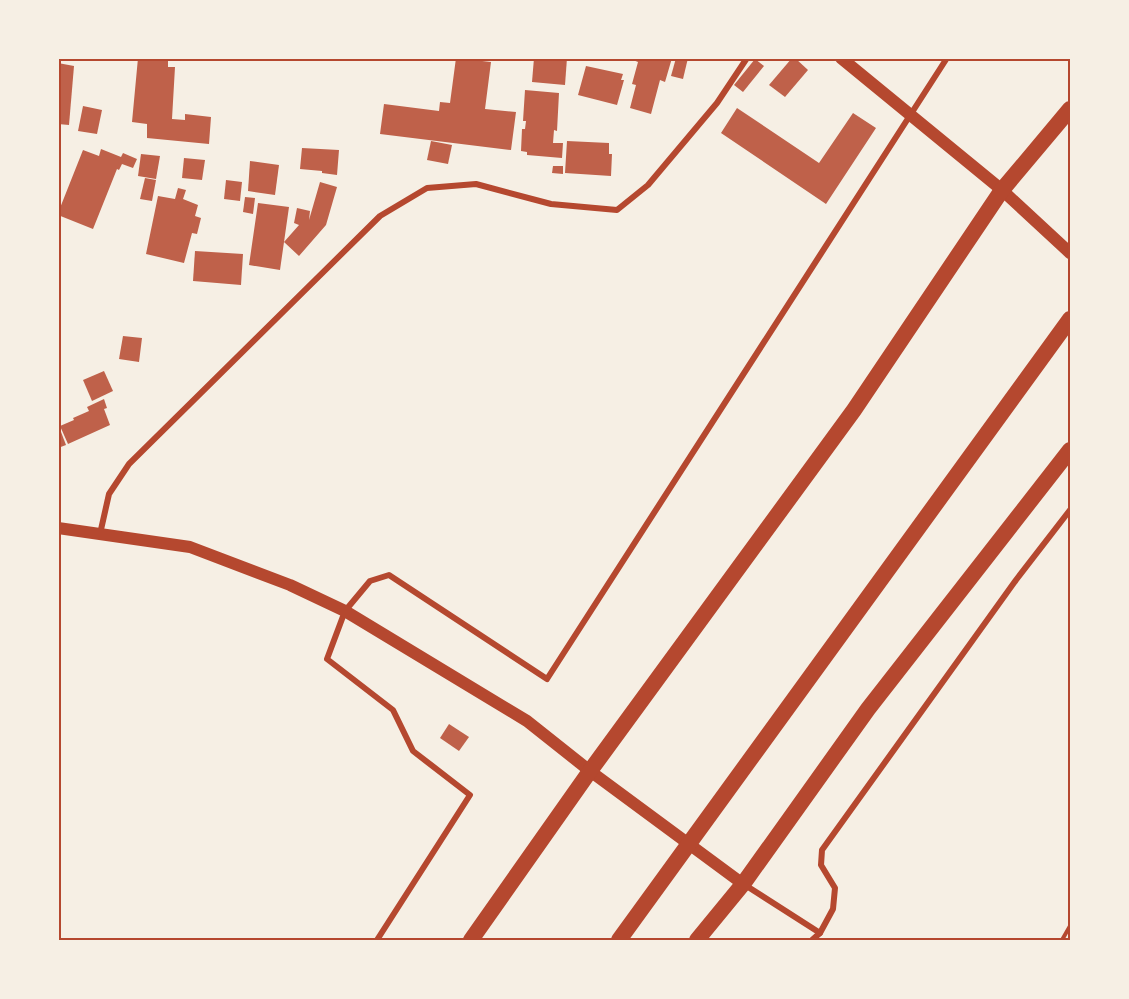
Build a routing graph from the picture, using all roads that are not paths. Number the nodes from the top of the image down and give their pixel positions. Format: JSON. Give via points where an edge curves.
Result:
{"nodes":[{"id":1,"x":747,"y":58,"type":"edge"},
{"id":2,"x":841,"y":58,"type":"edge"},
{"id":3,"x":947,"y":58,"type":"edge"},
{"id":4,"x":1071,"y":109,"type":"edge"},
{"id":5,"x":910,"y":115,"type":"junction"},
{"id":6,"x":1002,"y":190,"type":"junction"},
{"id":7,"x":1071,"y":253,"type":"edge"},
{"id":8,"x":1068,"y":323,"type":"edge"},
{"id":9,"x":1071,"y":450,"type":"edge"},
{"id":10,"x":1071,"y":510,"type":"edge"},
{"id":11,"x":58,"y":528,"type":"edge"},
{"id":12,"x":100,"y":534,"type":"junction"},
{"id":13,"x":345,"y":611,"type":"junction"},
{"id":14,"x":590,"y":771,"type":"junction"},
{"id":15,"x":743,"y":884,"type":"junction"},
{"id":16,"x":820,"y":933,"type":"junction"},
{"id":17,"x":377,"y":940,"type":"edge"},
{"id":18,"x":471,"y":940,"type":"edge"},
{"id":19,"x":619,"y":940,"type":"edge"},
{"id":20,"x":698,"y":940,"type":"edge"},
{"id":21,"x":812,"y":940,"type":"edge"}],
"edges":[{"from":1,"to":12,"type":"street","via":[[717,103],[648,185],[617,210],[551,204],[476,184],[427,188],[380,216],[129,464],[109,494]]},
{"from":2,"to":5,"type":"main road"},
{"from":3,"to":5,"type":"street"},
{"from":4,"to":6,"type":"highway"},
{"from":5,"to":6,"type":"main road"},
{"from":5,"to":13,"type":"street","via":[[547,679],[389,575],[370,581]]},
{"from":6,"to":7,"type":"main road"},
{"from":6,"to":14,"type":"highway","via":[[854,410]]},
{"from":8,"to":19,"type":"highway"},
{"from":9,"to":15,"type":"highway","via":[[868,709]]},
{"from":10,"to":16,"type":"street","via":[[1016,580],[822,850],[821,866],[834,888],[833,909]]},
{"from":11,"to":12,"type":"main road"},
{"from":12,"to":13,"type":"main road","via":[[190,547],[290,585]]},
{"from":13,"to":14,"type":"main road","via":[[527,721]]},
{"from":13,"to":17,"type":"street","via":[[327,659],[393,710],[413,751],[470,795]]},
{"from":14,"to":15,"type":"main road"},
{"from":14,"to":18,"type":"highway"},
{"from":15,"to":16,"type":"street"},
{"from":15,"to":20,"type":"highway"},
{"from":16,"to":21,"type":"street"}]}
